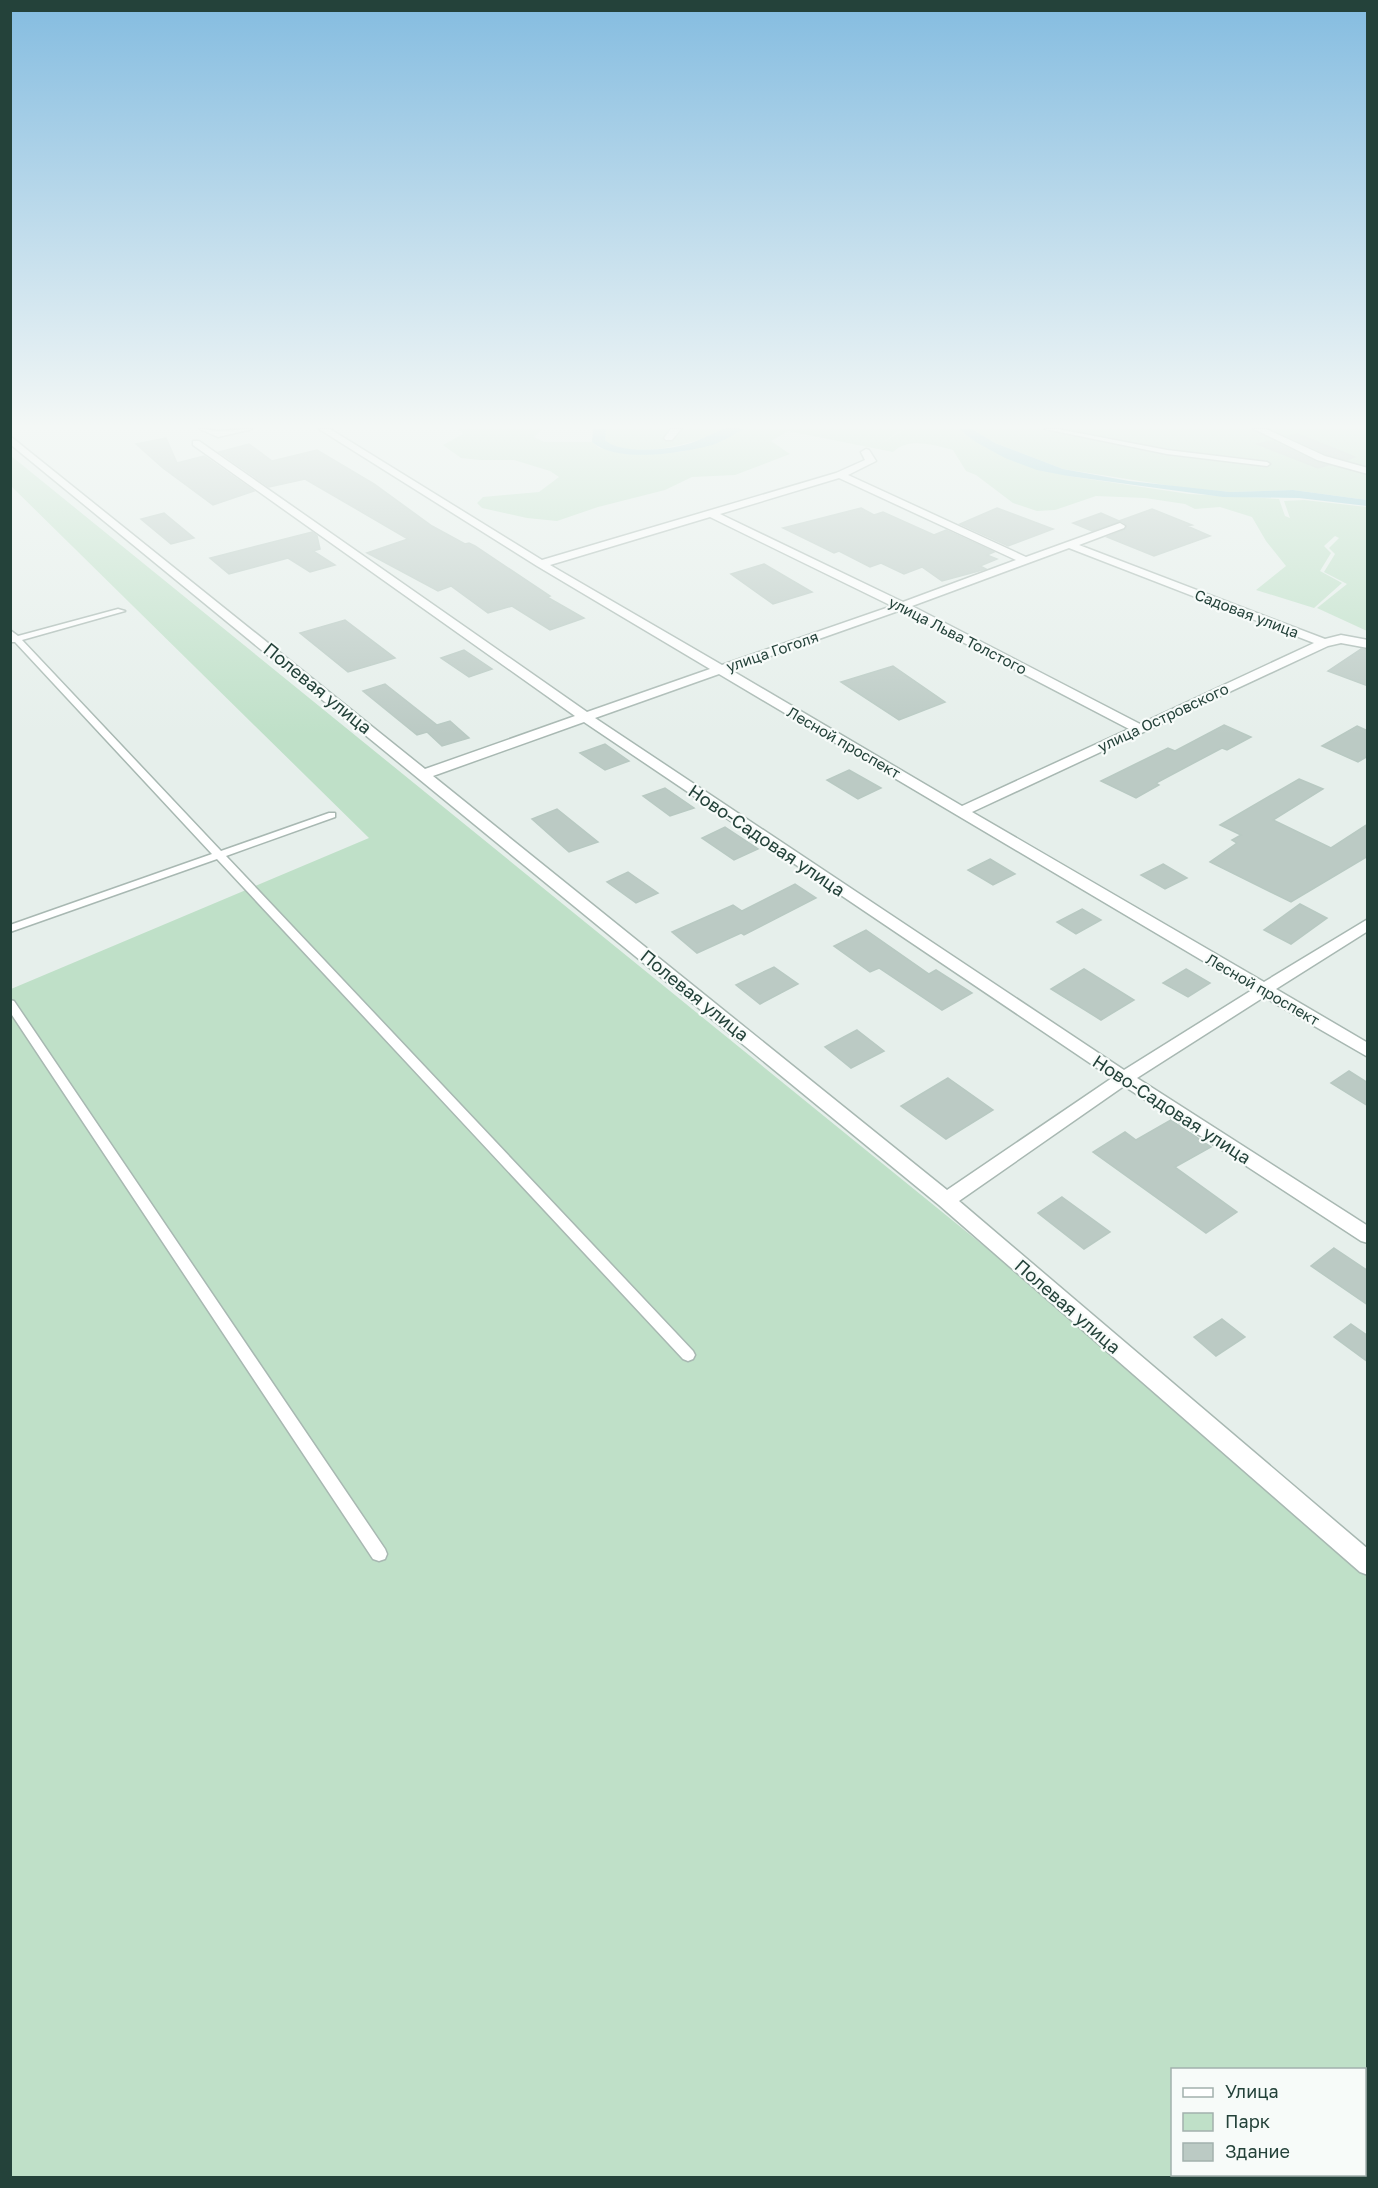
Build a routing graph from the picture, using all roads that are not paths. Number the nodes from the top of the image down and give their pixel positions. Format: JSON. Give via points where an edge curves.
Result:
{"nodes":[{"id":1,"x":125,"y":531,"type":"edge"},
{"id":2,"x":321,"y":531,"type":"edge"},
{"id":3,"x":488,"y":531,"type":"edge"},
{"id":4,"x":653,"y":531,"type":"edge"},
{"id":5,"x":747,"y":531,"type":"edge"},
{"id":6,"x":961,"y":531,"type":"edge"},
{"id":7,"x":1107,"y":531,"type":"edge"},
{"id":8,"x":1070,"y":545,"type":"junction"},
{"id":9,"x":1026,"y":561,"type":"junction"},
{"id":10,"x":541,"y":564,"type":"junction"},
{"id":11,"x":902,"y":606,"type":"junction"},
{"id":12,"x":120,"y":611,"type":"dead end"},
{"id":13,"x":13,"y":637,"type":"edge"},
{"id":14,"x":1324,"y":643,"type":"junction"},
{"id":15,"x":1368,"y":644,"type":"edge"},
{"id":16,"x":718,"y":669,"type":"junction"},
{"id":17,"x":586,"y":718,"type":"junction"},
{"id":18,"x":1138,"y":728,"type":"junction"},
{"id":19,"x":424,"y":774,"type":"junction"},
{"id":20,"x":962,"y":811,"type":"junction"},
{"id":21,"x":332,"y":815,"type":"dead end"},
{"id":22,"x":217,"y":855,"type":"junction"},
{"id":23,"x":1368,"y":924,"type":"edge"},
{"id":24,"x":10,"y":929,"type":"edge"},
{"id":25,"x":1263,"y":990,"type":"junction"},
{"id":26,"x":10,"y":1003,"type":"edge"},
{"id":27,"x":1368,"y":1051,"type":"edge"},
{"id":28,"x":1124,"y":1078,"type":"junction"},
{"id":29,"x":946,"y":1200,"type":"junction"},
{"id":30,"x":1368,"y":1236,"type":"edge"},
{"id":31,"x":688,"y":1355,"type":"dead end"},
{"id":32,"x":379,"y":1554,"type":"dead end"},
{"id":33,"x":1368,"y":1564,"type":"edge"}],
"edges":[{"from":1,"to":19,"type":"street","name":"Полевая улица"},
{"from":2,"to":17,"type":"street","name":"Ново-Садовая улица"},
{"from":3,"to":10,"type":"street","name":"Лесной проспект"},
{"from":4,"to":10,"type":"street"},
{"from":5,"to":11,"type":"street","name":"улица Льва Толстого"},
{"from":6,"to":9,"type":"street"},
{"from":7,"to":8,"type":"street","name":"улица Гоголя"},
{"from":8,"to":9,"type":"street","name":"улица Гоголя"},
{"from":8,"to":14,"type":"street","name":"Садовая улица"},
{"from":9,"to":11,"type":"street","name":"улица Гоголя"},
{"from":10,"to":16,"type":"street","name":"Лесной проспект"},
{"from":11,"to":16,"type":"street","name":"улица Гоголя"},
{"from":11,"to":18,"type":"street","name":"улица Льва Толстого"},
{"from":12,"to":13,"type":"lane"},
{"from":13,"to":22,"type":"lane"},
{"from":14,"to":15,"type":"street","name":"улица Островского","via":[[1341,639]]},
{"from":14,"to":18,"type":"street","name":"улица Островского"},
{"from":16,"to":17,"type":"street","name":"улица Гоголя"},
{"from":16,"to":20,"type":"street","name":"Лесной проспект"},
{"from":17,"to":19,"type":"street","name":"улица Гоголя"},
{"from":17,"to":28,"type":"street","name":"Ново-Садовая улица"},
{"from":18,"to":20,"type":"street","name":"улица Островского"},
{"from":19,"to":29,"type":"street","name":"Полевая улица"},
{"from":20,"to":25,"type":"street","name":"Лесной проспект"},
{"from":21,"to":22,"type":"lane"},
{"from":22,"to":24,"type":"lane"},
{"from":22,"to":31,"type":"lane"},
{"from":23,"to":25,"type":"street"},
{"from":25,"to":27,"type":"street","name":"Лесной проспект"},
{"from":25,"to":28,"type":"street"},
{"from":26,"to":32,"type":"lane"},
{"from":28,"to":29,"type":"street"},
{"from":28,"to":30,"type":"street","name":"Ново-Садовая улица"},
{"from":29,"to":33,"type":"street","name":"Полевая улица"}]}
